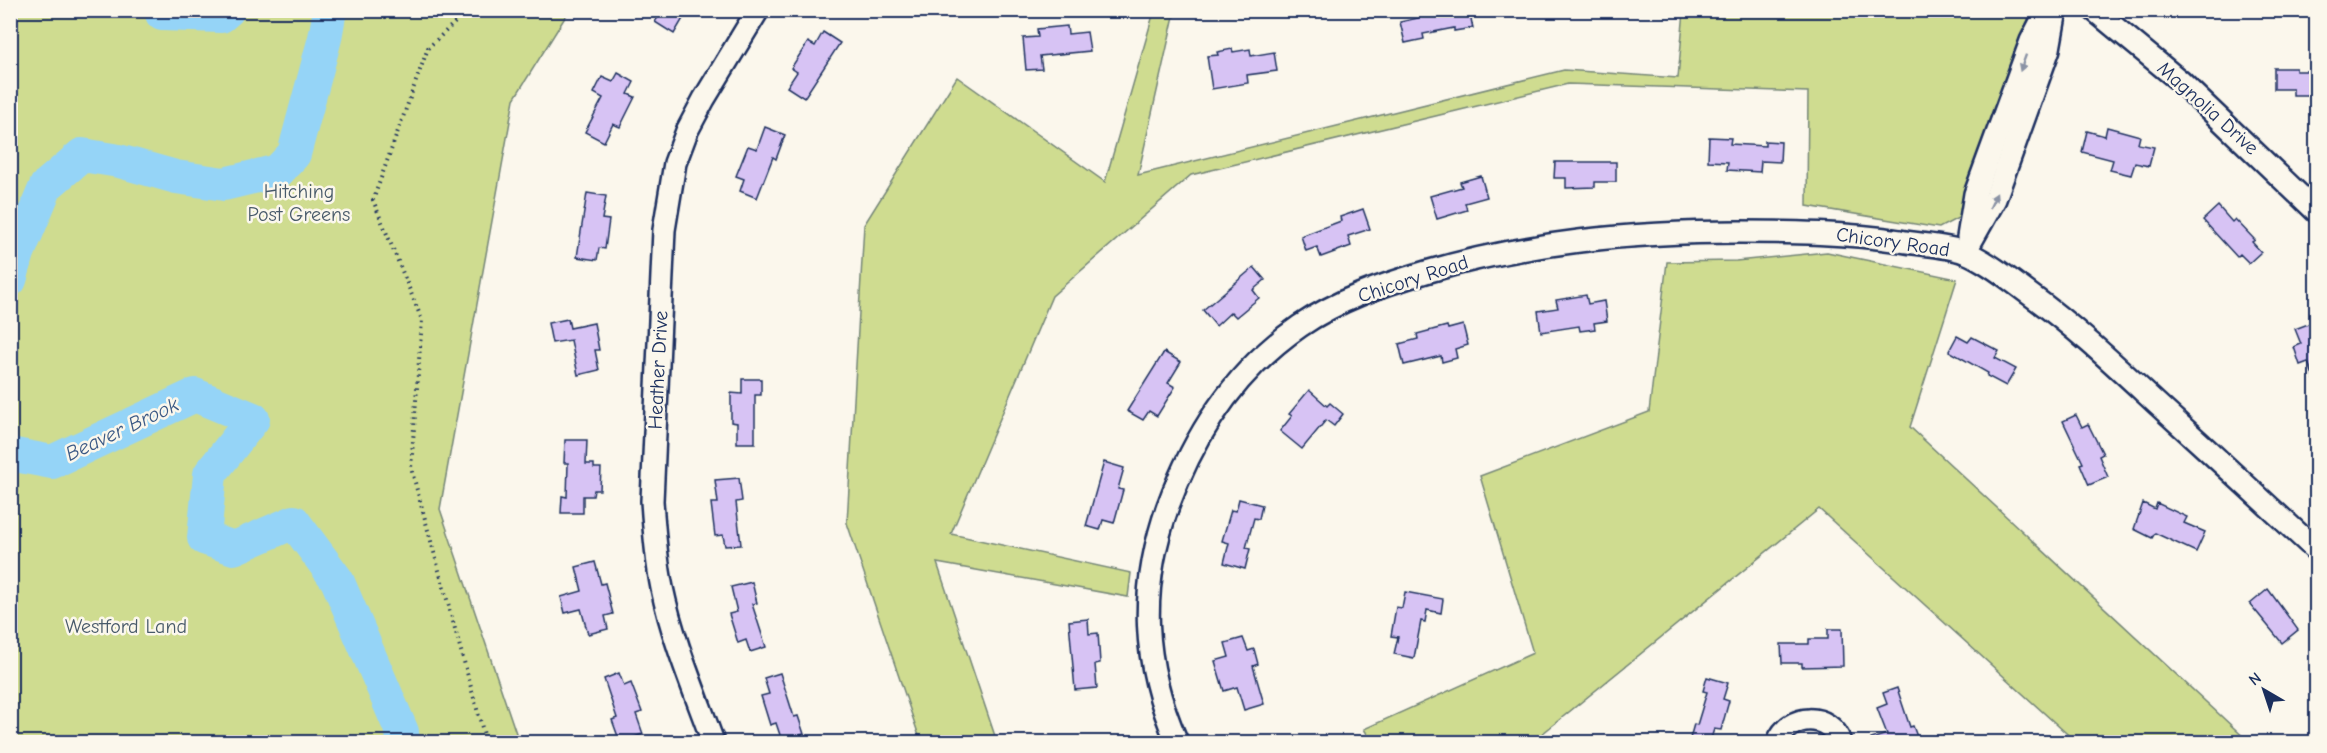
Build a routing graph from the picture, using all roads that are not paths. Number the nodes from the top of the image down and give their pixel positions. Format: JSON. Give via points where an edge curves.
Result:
{"nodes":[{"id":1,"x":758,"y":10,"type":"edge"},
{"id":2,"x":2047,"y":10,"type":"edge"},
{"id":3,"x":2056,"y":10,"type":"edge"},
{"id":4,"x":2094,"y":10,"type":"edge"},
{"id":5,"x":2314,"y":203,"type":"edge"},
{"id":6,"x":1965,"y":252,"type":"junction"},
{"id":7,"x":2316,"y":550,"type":"edge"},
{"id":8,"x":713,"y":742,"type":"edge"},
{"id":9,"x":1177,"y":742,"type":"edge"},
{"id":10,"x":1778,"y":742,"type":"edge"},
{"id":11,"x":1840,"y":742,"type":"edge"}],
"edges":[{"from":1,"to":8,"type":"street","name":"Heather Drive","via":[[687,131],[675,163],[664,230],[652,501],[655,543],[662,590]]},
{"from":2,"to":6,"type":"street","name":"Chicory Road","one_way":true,"via":[[2031,41],[1975,194]]},
{"from":6,"to":3,"type":"street","name":"Chicory Road","one_way":true,"via":[[1995,199],[2049,49]]},
{"from":4,"to":5,"type":"street","name":"Magnolia Drive","via":[[2180,81]]},
{"from":6,"to":7,"type":"street","name":"Chicory Road","via":[[2068,322]]},
{"from":6,"to":9,"type":"street","name":"Chicory Road","via":[[1881,238],[1810,232],[1647,234],[1545,244],[1393,282],[1346,300],[1300,326],[1257,362],[1201,432],[1163,521],[1151,565],[1148,644],[1154,678]]},
{"from":10,"to":11,"type":"street","via":[[1791,725],[1813,719],[1828,725]]}]}
